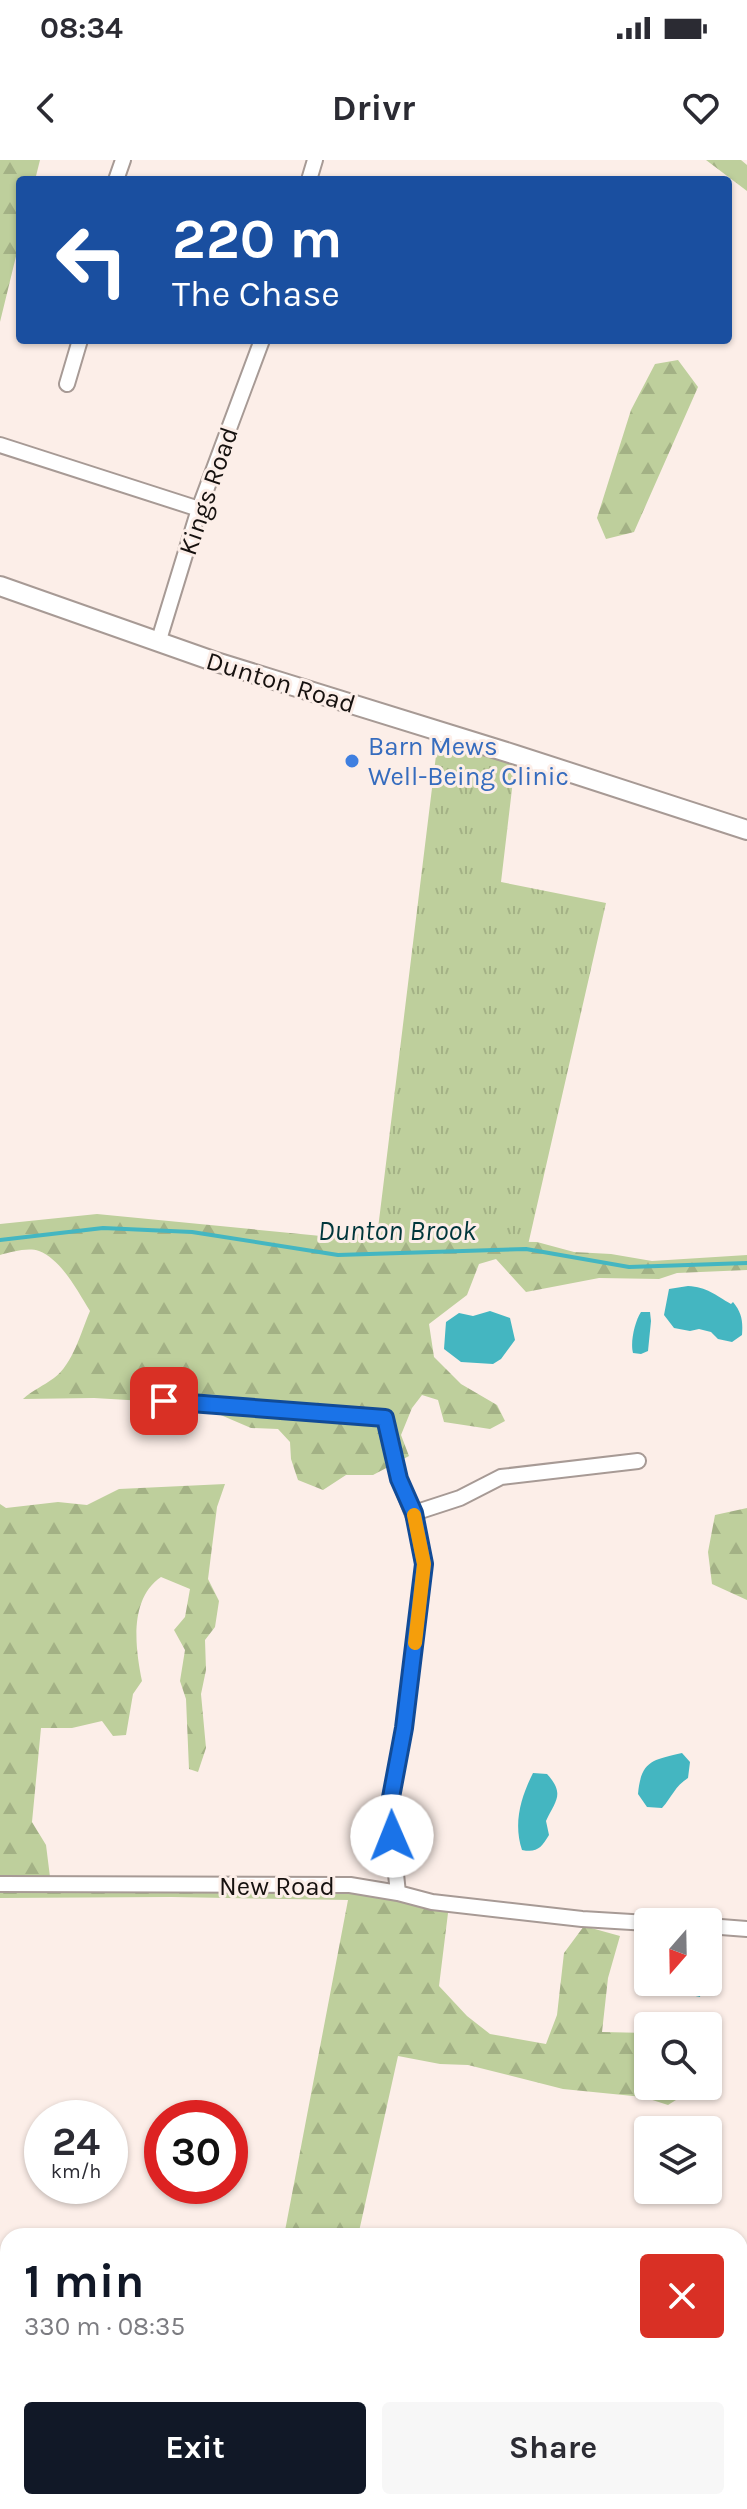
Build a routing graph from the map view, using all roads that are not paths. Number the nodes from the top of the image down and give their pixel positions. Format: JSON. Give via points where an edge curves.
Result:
{"nodes":[{"id":1,"x":79,"y":344,"type":"edge"},
{"id":2,"x":261,"y":344,"type":"edge"},
{"id":3,"x":67,"y":384,"type":"dead end"},
{"id":4,"x":0,"y":445,"type":"edge"},
{"id":5,"x":199,"y":509,"type":"junction"},
{"id":6,"x":0,"y":586,"type":"edge"},
{"id":7,"x":158,"y":643,"type":"junction"},
{"id":8,"x":747,"y":830,"type":"edge"},
{"id":9,"x":164,"y":1401,"type":"dead end"},
{"id":10,"x":638,"y":1461,"type":"dead end"},
{"id":11,"x":414,"y":1513,"type":"junction"},
{"id":12,"x":0,"y":1884,"type":"edge"},
{"id":13,"x":398,"y":1893,"type":"junction"},
{"id":14,"x":634,"y":1922,"type":"edge"},
{"id":15,"x":722,"y":1927,"type":"edge"},
{"id":16,"x":747,"y":1929,"type":"edge"}],
"edges":[{"from":1,"to":3,"type":"street"},
{"from":2,"to":5,"type":"street","name":"Kings Road"},
{"from":4,"to":5,"type":"street"},
{"from":5,"to":7,"type":"street","name":"Kings Road"},
{"from":6,"to":7,"type":"street","name":"Dunton Road"},
{"from":7,"to":8,"type":"street","name":"Dunton Road"},
{"from":9,"to":11,"type":"street","via":[[385,1418],[399,1479]]},
{"from":10,"to":11,"type":"street","via":[[501,1477]]},
{"from":11,"to":13,"type":"street","via":[[424,1564],[389,1808]]},
{"from":12,"to":13,"type":"street","name":"New Road","via":[[350,1885]]},
{"from":13,"to":14,"type":"street","name":"New Road","via":[[442,1903]]},
{"from":15,"to":16,"type":"street"}]}
